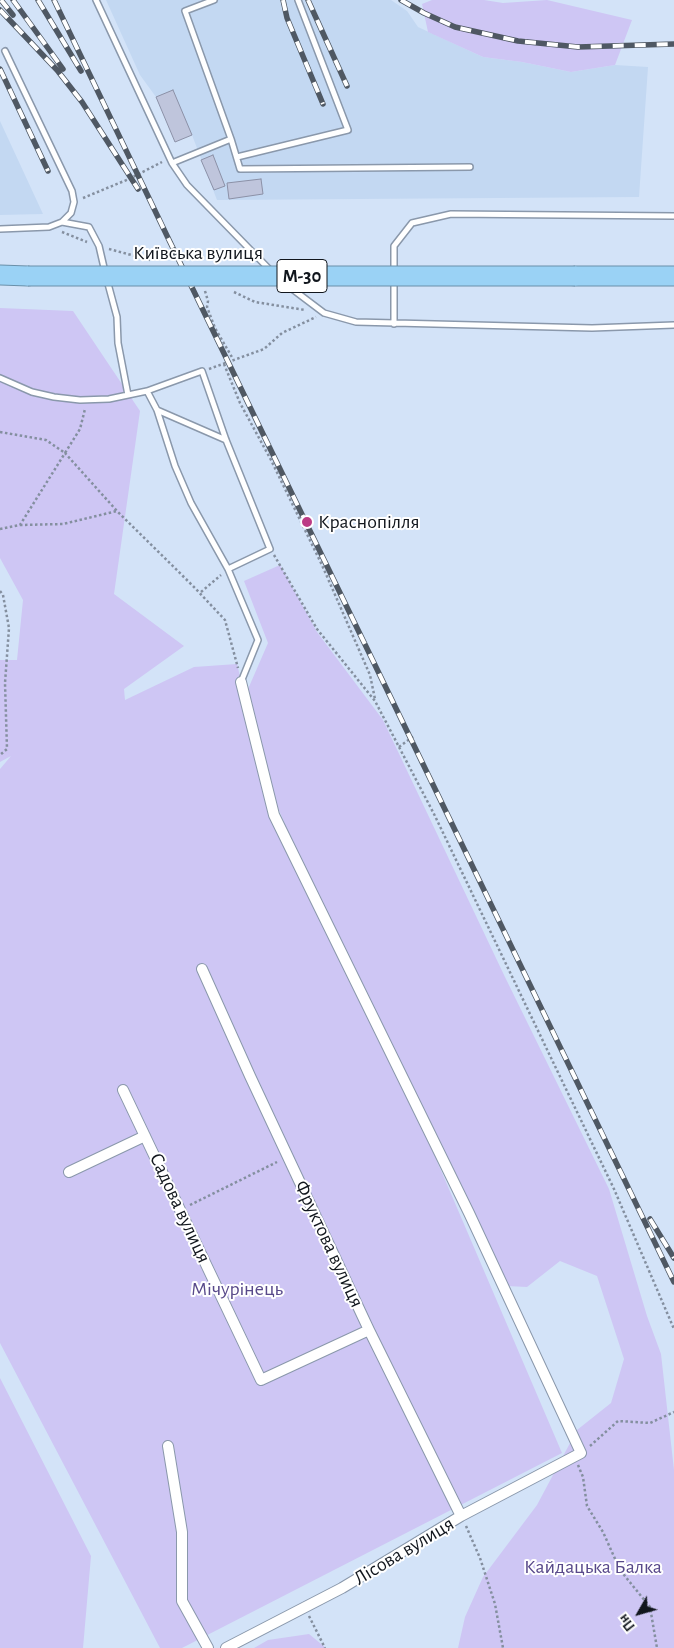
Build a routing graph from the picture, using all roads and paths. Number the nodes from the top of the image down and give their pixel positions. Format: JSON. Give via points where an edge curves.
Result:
{"nodes":[{"id":1,"x":96,"y":0,"type":"edge"},
{"id":2,"x":214,"y":0,"type":"edge"},
{"id":3,"x":298,"y":0,"type":"edge"},
{"id":4,"x":5,"y":51,"type":"dead end"},
{"id":5,"x":231,"y":139,"type":"junction"},
{"id":6,"x":237,"y":157,"type":"junction"},
{"id":7,"x":171,"y":161,"type":"junction"},
{"id":8,"x":470,"y":167,"type":"dead end"},
{"id":9,"x":74,"y":202,"type":"junction"},
{"id":10,"x":674,"y":216,"type":"edge"},
{"id":11,"x":62,"y":222,"type":"junction"},
{"id":12,"x":0,"y":229,"type":"edge"},
{"id":13,"x":0,"y":275,"type":"edge"},
{"id":14,"x":674,"y":276,"type":"edge"},
{"id":15,"x":208,"y":286,"type":"dead end"},
{"id":16,"x":324,"y":314,"type":"junction"},
{"id":17,"x":394,"y":324,"type":"junction"},
{"id":18,"x":674,"y":326,"type":"edge"},
{"id":19,"x":234,"y":360,"type":"junction"},
{"id":20,"x":224,"y":364,"type":"junction"},
{"id":21,"x":202,"y":371,"type":"junction"},
{"id":22,"x":0,"y":378,"type":"edge"},
{"id":23,"x":147,"y":391,"type":"junction"},
{"id":24,"x":128,"y":395,"type":"junction"},
{"id":25,"x":87,"y":400,"type":"junction"},
{"id":26,"x":157,"y":410,"type":"junction"},
{"id":27,"x":0,"y":432,"type":"edge"},
{"id":28,"x":226,"y":440,"type":"junction"},
{"id":29,"x":65,"y":453,"type":"junction"},
{"id":30,"x":117,"y":511,"type":"junction"},
{"id":31,"x":20,"y":525,"type":"junction"},
{"id":32,"x":0,"y":528,"type":"edge"},
{"id":33,"x":270,"y":549,"type":"junction"},
{"id":34,"x":228,"y":569,"type":"junction"},
{"id":35,"x":0,"y":591,"type":"edge"},
{"id":36,"x":200,"y":593,"type":"junction"},
{"id":37,"x":241,"y":682,"type":"junction"},
{"id":38,"x":375,"y":701,"type":"junction"},
{"id":39,"x":415,"y":735,"type":"dead end"},
{"id":40,"x":399,"y":747,"type":"junction"},
{"id":41,"x":0,"y":756,"type":"edge"},
{"id":42,"x":202,"y":969,"type":"dead end"},
{"id":43,"x":123,"y":1090,"type":"dead end"},
{"id":44,"x":145,"y":1136,"type":"junction"},
{"id":45,"x":288,"y":1156,"type":"junction"},
{"id":46,"x":69,"y":1172,"type":"dead end"},
{"id":47,"x":180,"y":1210,"type":"junction"},
{"id":48,"x":674,"y":1329,"type":"edge"},
{"id":49,"x":369,"y":1330,"type":"junction"},
{"id":50,"x":674,"y":1412,"type":"edge"},
{"id":51,"x":168,"y":1446,"type":"dead end"},
{"id":52,"x":577,"y":1455,"type":"junction"},
{"id":53,"x":461,"y":1516,"type":"junction"},
{"id":54,"x":304,"y":1607,"type":"junction"},
{"id":55,"x":208,"y":1648,"type":"edge"},
{"id":56,"x":226,"y":1648,"type":"edge"},
{"id":57,"x":325,"y":1648,"type":"edge"},
{"id":58,"x":503,"y":1648,"type":"edge"},
{"id":59,"x":657,"y":1648,"type":"edge"}],
"edges":[{"from":1,"to":7,"type":"lane"},
{"from":2,"to":5,"type":"lane","via":[[185,11]]},
{"from":3,"to":6,"type":"lane","via":[[348,130]]},
{"from":4,"to":9,"type":"lane","via":[[72,191]]},
{"from":5,"to":6,"type":"lane"},
{"from":5,"to":7,"type":"lane"},
{"from":6,"to":8,"type":"lane","via":[[240,170]]},
{"from":7,"to":9,"type":"path"},
{"from":7,"to":16,"type":"lane","via":[[187,185],[278,278]]},
{"from":9,"to":11,"type":"lane","via":[[72,213]]},
{"from":10,"to":17,"type":"lane","via":[[451,214],[412,223],[394,246]]},
{"from":11,"to":12,"type":"lane","via":[[49,227]]},
{"from":11,"to":24,"type":"lane","via":[[89,226],[99,246],[117,317],[118,343]]},
{"from":13,"to":14,"type":"highway","name":"Київська вулиця","number":"М-30","bridge":true},
{"from":15,"to":19,"type":"path","via":[[205,291],[207,307]]},
{"from":16,"to":17,"type":"lane","via":[[356,322]]},
{"from":16,"to":19,"type":"path","via":[[282,333],[264,349]]},
{"from":17,"to":18,"type":"lane","via":[[592,328]]},
{"from":19,"to":20,"type":"path"},
{"from":20,"to":21,"type":"path"},
{"from":20,"to":38,"type":"path","via":[[240,403],[322,565],[370,675]]},
{"from":21,"to":23,"type":"lane"},
{"from":21,"to":28,"type":"lane"},
{"from":22,"to":25,"type":"lane","via":[[32,392]]},
{"from":23,"to":24,"type":"lane"},
{"from":23,"to":26,"type":"lane"},
{"from":24,"to":25,"type":"lane"},
{"from":25,"to":29,"type":"path","via":[[80,429]]},
{"from":26,"to":28,"type":"lane"},
{"from":26,"to":34,"type":"lane","via":[[191,503]]},
{"from":27,"to":29,"type":"path","via":[[46,440]]},
{"from":28,"to":33,"type":"lane"},
{"from":29,"to":30,"type":"path"},
{"from":29,"to":31,"type":"path"},
{"from":30,"to":31,"type":"path","via":[[63,524]]},
{"from":30,"to":36,"type":"path"},
{"from":31,"to":32,"type":"path"},
{"from":33,"to":34,"type":"lane"},
{"from":33,"to":38,"type":"path","via":[[317,629]]},
{"from":34,"to":36,"type":"path"},
{"from":34,"to":37,"type":"lane","via":[[258,640]]},
{"from":35,"to":41,"type":"path","via":[[9,628],[5,683],[6,749]]},
{"from":36,"to":37,"type":"path","via":[[225,620]]},
{"from":37,"to":52,"type":"street","via":[[274,815],[469,1213]]},
{"from":38,"to":40,"type":"path"},
{"from":39,"to":40,"type":"path"},
{"from":40,"to":48,"type":"path","via":[[614,1189]]},
{"from":42,"to":45,"type":"street","name":"Фруктова вулиця"},
{"from":43,"to":44,"type":"street","name":"Садова вулиця"},
{"from":44,"to":46,"type":"street"},
{"from":44,"to":47,"type":"street","name":"Садова вулиця"},
{"from":45,"to":47,"type":"path"},
{"from":45,"to":49,"type":"street","name":"Фруктова вулиця"},
{"from":47,"to":49,"type":"street","name":"Садова вулиця","via":[[261,1380]]},
{"from":49,"to":53,"type":"street","name":"Фруктова вулиця"},
{"from":50,"to":52,"type":"path","via":[[650,1423],[618,1421]]},
{"from":51,"to":55,"type":"street","via":[[182,1532],[182,1601]]},
{"from":52,"to":53,"type":"street","name":"Лісова вулиця"},
{"from":52,"to":59,"type":"path","via":[[587,1506],[620,1570],[650,1607]]},
{"from":53,"to":54,"type":"street","name":"Лісова вулиця","via":[[342,1588]]},
{"from":53,"to":58,"type":"path","via":[[480,1558],[495,1604]]},
{"from":54,"to":56,"type":"street","name":"Лісова вулиця"},
{"from":54,"to":57,"type":"path"}]}
